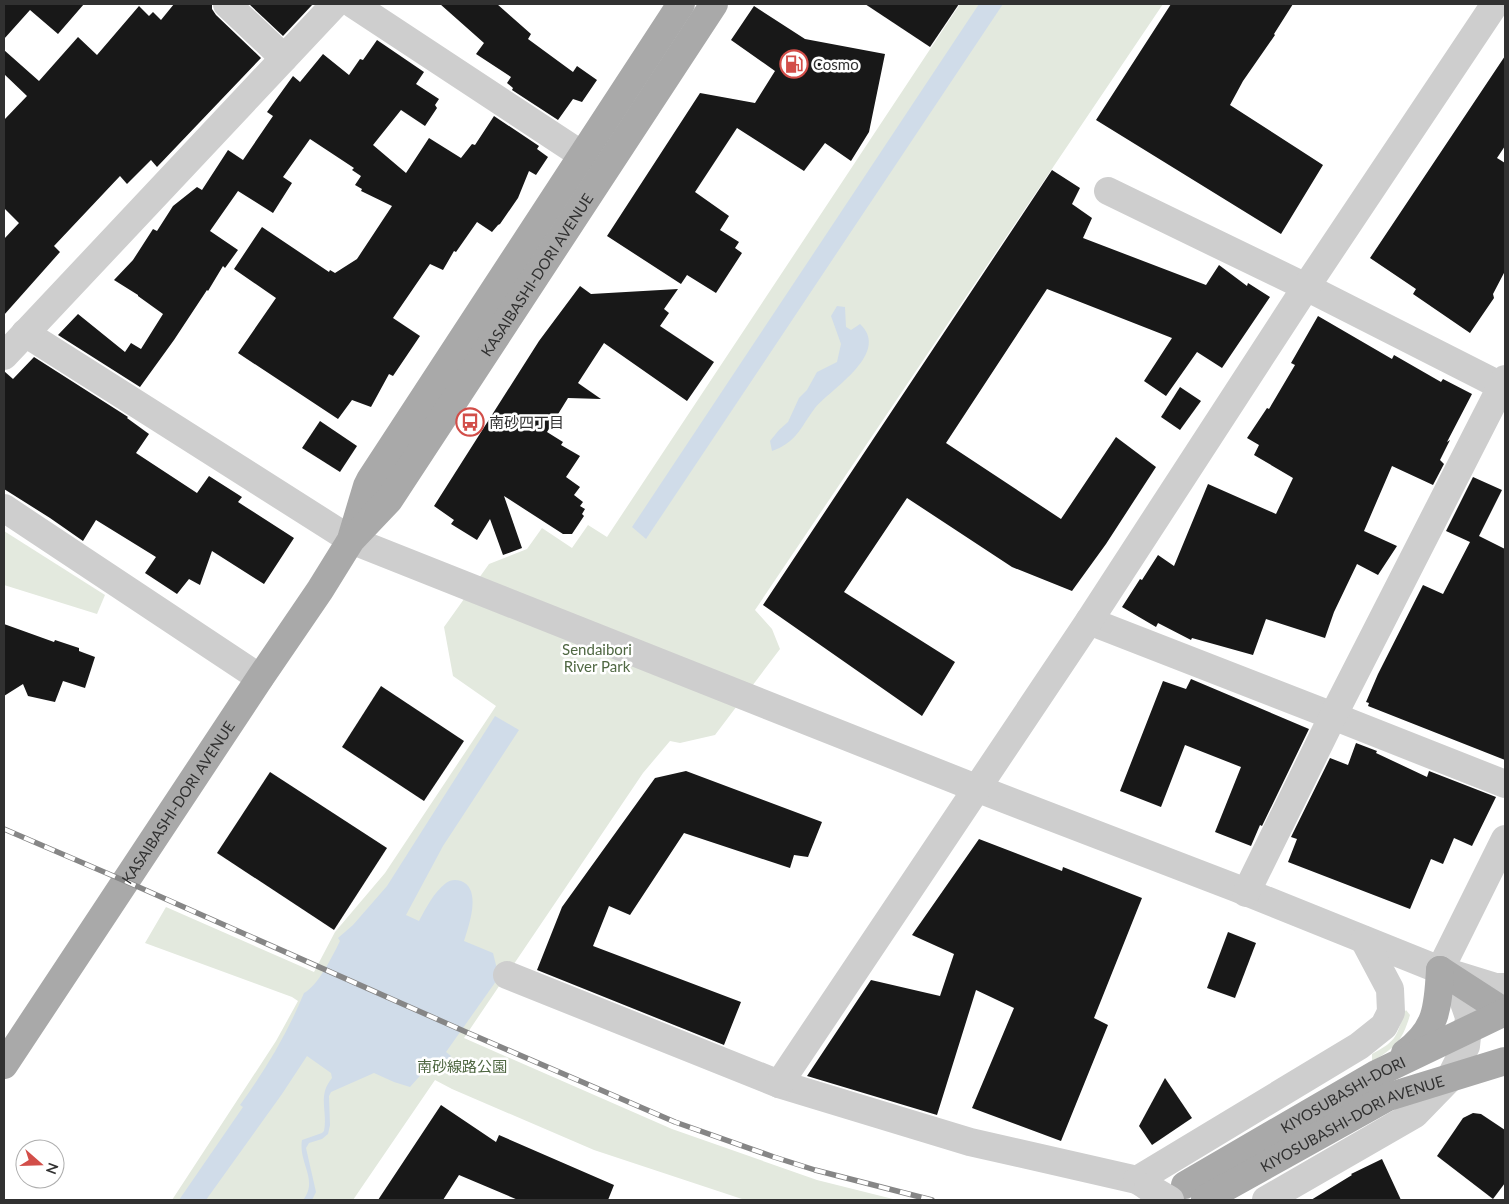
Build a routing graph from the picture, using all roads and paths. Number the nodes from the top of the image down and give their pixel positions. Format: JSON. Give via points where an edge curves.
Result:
{"nodes":[{"id":1,"x":226,"y":4,"type":"edge"},
{"id":2,"x":335,"y":4,"type":"edge"},
{"id":3,"x":353,"y":4,"type":"edge"},
{"id":4,"x":681,"y":4,"type":"edge"},
{"id":5,"x":714,"y":4,"type":"edge"},
{"id":6,"x":1495,"y":4,"type":"edge"},
{"id":7,"x":284,"y":58,"type":"junction"},
{"id":8,"x":582,"y":155,"type":"junction"},
{"id":9,"x":1108,"y":191,"type":"dead end"},
{"id":10,"x":1306,"y":287,"type":"junction"},
{"id":11,"x":25,"y":333,"type":"junction"},
{"id":12,"x":4,"y":356,"type":"edge"},
{"id":13,"x":1504,"y":384,"type":"edge"},
{"id":14,"x":4,"y":508,"type":"edge"},
{"id":15,"x":350,"y":540,"type":"junction"},
{"id":16,"x":1089,"y":621,"type":"junction"},
{"id":17,"x":260,"y":678,"type":"junction"},
{"id":18,"x":1334,"y":716,"type":"junction"},
{"id":19,"x":1505,"y":784,"type":"edge"},
{"id":20,"x":976,"y":788,"type":"junction"},
{"id":21,"x":1505,"y":839,"type":"edge"},
{"id":22,"x":1246,"y":892,"type":"junction"},
{"id":23,"x":1364,"y":940,"type":"junction"},
{"id":24,"x":1440,"y":970,"type":"junction"},
{"id":25,"x":507,"y":975,"type":"dead end"},
{"id":26,"x":1505,"y":988,"type":"edge"},
{"id":27,"x":1505,"y":1012,"type":"edge"},
{"id":28,"x":1468,"y":1030,"type":"junction"},
{"id":29,"x":1505,"y":1061,"type":"edge"},
{"id":30,"x":4,"y":1065,"type":"edge"},
{"id":31,"x":1376,"y":1074,"type":"junction"},
{"id":32,"x":1450,"y":1078,"type":"junction"},
{"id":33,"x":779,"y":1084,"type":"junction"},
{"id":34,"x":1169,"y":1190,"type":"edge"},
{"id":35,"x":1266,"y":1200,"type":"edge"}],
"edges":[{"from":1,"to":7,"type":"street"},
{"from":2,"to":7,"type":"street"},
{"from":3,"to":8,"type":"street"},
{"from":4,"to":8,"type":"main road","name":"KASAIBASHI-DORI AVENUE"},
{"from":5,"to":15,"type":"main road","name":"KASAIBASHI-DORI AVENUE","via":[[389,500]]},
{"from":6,"to":10,"type":"street"},
{"from":7,"to":11,"type":"street"},
{"from":8,"to":15,"type":"main road","name":"KASAIBASHI-DORI AVENUE","via":[[366,486]]},
{"from":9,"to":10,"type":"street"},
{"from":10,"to":13,"type":"street"},
{"from":10,"to":16,"type":"street"},
{"from":11,"to":12,"type":"street"},
{"from":11,"to":15,"type":"street"},
{"from":13,"to":18,"type":"street"},
{"from":14,"to":17,"type":"street"},
{"from":15,"to":17,"type":"main road","name":"KASAIBASHI-DORI AVENUE"},
{"from":15,"to":20,"type":"street"},
{"from":16,"to":18,"type":"street"},
{"from":16,"to":20,"type":"street"},
{"from":17,"to":30,"type":"main road","name":"KASAIBASHI-DORI AVENUE"},
{"from":18,"to":19,"type":"street"},
{"from":18,"to":22,"type":"street"},
{"from":20,"to":22,"type":"street"},
{"from":20,"to":33,"type":"street"},
{"from":21,"to":24,"type":"street"},
{"from":22,"to":23,"type":"street"},
{"from":23,"to":24,"type":"street"},
{"from":23,"to":34,"type":"street","via":[[1390,990],[1391,1012],[1384,1026]]},
{"from":24,"to":26,"type":"street"},
{"from":24,"to":27,"type":"main road"},
{"from":24,"to":28,"type":"street","via":[[1461,994],[1469,1017]]},
{"from":24,"to":31,"type":"main road","via":[[1438,1002],[1430,1028],[1417,1044]]},
{"from":25,"to":33,"type":"street"},
{"from":27,"to":28,"type":"main road","name":"KIYOSUBASHI-DORI"},
{"from":28,"to":31,"type":"main road","name":"KIYOSUBASHI-DORI"},
{"from":28,"to":32,"type":"street","via":[[1466,1046]]},
{"from":29,"to":32,"type":"main road","name":"KIYOSUBASHI-DORI AVENUE"},
{"from":31,"to":34,"type":"main road","name":"KIYOSUBASHI-DORI"},
{"from":32,"to":34,"type":"main road","name":"KIYOSUBASHI-DORI AVENUE","via":[[1388,1096]]},
{"from":32,"to":35,"type":"street","via":[[1415,1114]]},
{"from":33,"to":34,"type":"street","via":[[970,1142]]}]}
